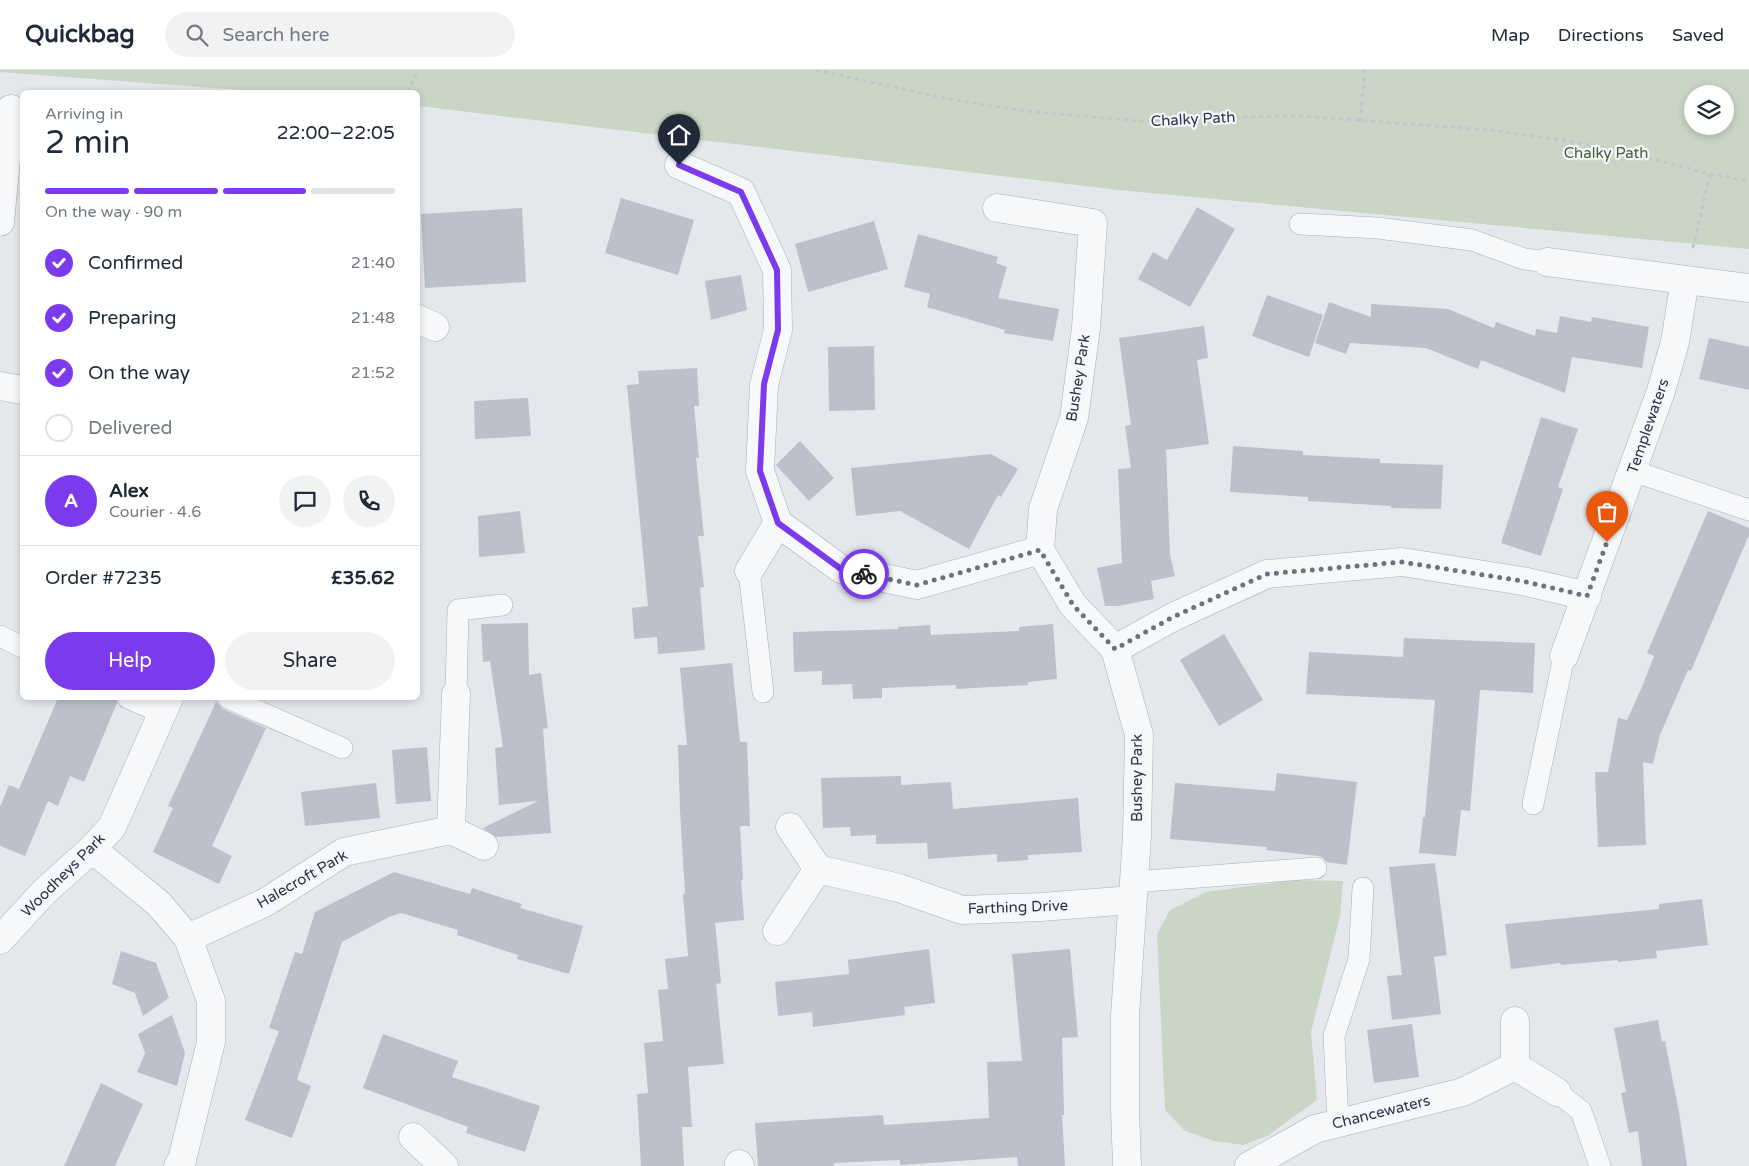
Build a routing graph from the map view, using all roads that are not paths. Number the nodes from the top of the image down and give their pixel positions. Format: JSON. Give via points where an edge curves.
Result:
{"nodes":[{"id":1,"x":11,"y":109,"type":"edge"},
{"id":2,"x":679,"y":165,"type":"dead end"},
{"id":3,"x":997,"y":208,"type":"dead end"},
{"id":4,"x":0,"y":222,"type":"edge"},
{"id":5,"x":1300,"y":224,"type":"dead end"},
{"id":6,"x":1547,"y":262,"type":"joint"},
{"id":7,"x":1686,"y":280,"type":"junction"},
{"id":8,"x":1749,"y":288,"type":"edge"},
{"id":9,"x":0,"y":386,"type":"edge"},
{"id":10,"x":20,"y":390,"type":"edge"},
{"id":11,"x":1633,"y":471,"type":"junction"},
{"id":12,"x":1749,"y":510,"type":"edge"},
{"id":13,"x":778,"y":523,"type":"junction"},
{"id":14,"x":1040,"y":550,"type":"junction"},
{"id":15,"x":749,"y":571,"type":"joint"},
{"id":16,"x":1587,"y":596,"type":"junction"},
{"id":17,"x":502,"y":605,"type":"dead end"},
{"id":18,"x":0,"y":636,"type":"edge"},
{"id":19,"x":20,"y":646,"type":"edge"},
{"id":20,"x":1115,"y":649,"type":"junction"},
{"id":21,"x":1564,"y":656,"type":"joint"},
{"id":22,"x":763,"y":692,"type":"dead end"},
{"id":23,"x":456,"y":694,"type":"joint"},
{"id":24,"x":139,"y":700,"type":"edge"},
{"id":25,"x":233,"y":700,"type":"edge"},
{"id":26,"x":165,"y":705,"type":"edge"},
{"id":27,"x":342,"y":748,"type":"dead end"},
{"id":28,"x":1533,"y":804,"type":"dead end"},
{"id":29,"x":790,"y":827,"type":"dead end"},
{"id":30,"x":451,"y":830,"type":"junction"},
{"id":31,"x":484,"y":846,"type":"dead end"},
{"id":32,"x":92,"y":849,"type":"junction"},
{"id":33,"x":1316,"y":868,"type":"dead end"},
{"id":34,"x":818,"y":869,"type":"junction"},
{"id":35,"x":1363,"y":888,"type":"dead end"},
{"id":36,"x":1133,"y":891,"type":"junction"},
{"id":37,"x":777,"y":931,"type":"dead end"},
{"id":38,"x":188,"y":938,"type":"junction"},
{"id":39,"x":0,"y":940,"type":"edge"},
{"id":40,"x":1516,"y":1021,"type":"dead end"},
{"id":41,"x":1515,"y":1066,"type":"junction"},
{"id":42,"x":1557,"y":1092,"type":"joint"},
{"id":43,"x":1338,"y":1123,"type":"junction"},
{"id":44,"x":413,"y":1137,"type":"dead end"},
{"id":45,"x":178,"y":1166,"type":"edge"},
{"id":46,"x":444,"y":1166,"type":"edge"},
{"id":47,"x":1126,"y":1166,"type":"edge"},
{"id":48,"x":1249,"y":1166,"type":"edge"},
{"id":49,"x":1600,"y":1166,"type":"edge"}],
"edges":[{"from":1,"to":4,"type":"street"},
{"from":2,"to":13,"type":"street","via":[[741,192],[777,270],[778,330],[764,384],[760,471]]},
{"from":3,"to":14,"type":"street","name":"Bushey Park","via":[[1093,223],[1086,328],[1074,418],[1043,509]]},
{"from":5,"to":6,"type":"lane","via":[[1378,228],[1472,240],[1524,258]]},
{"from":6,"to":7,"type":"street"},
{"from":7,"to":8,"type":"street"},
{"from":7,"to":11,"type":"street","name":"Templewaters","via":[[1662,391]]},
{"from":9,"to":10,"type":"street"},
{"from":11,"to":12,"type":"lane"},
{"from":11,"to":16,"type":"street","name":"Templewaters"},
{"from":13,"to":14,"type":"street","via":[[841,569],[917,585]]},
{"from":13,"to":15,"type":"street"},
{"from":14,"to":20,"type":"street","name":"Bushey Park","via":[[1073,605]]},
{"from":15,"to":22,"type":"lane"},
{"from":16,"to":20,"type":"street","via":[[1522,581],[1402,562],[1267,574],[1173,617]]},
{"from":16,"to":21,"type":"street","name":"Templewaters"},
{"from":17,"to":23,"type":"lane","via":[[458,610]]},
{"from":18,"to":19,"type":"lane"},
{"from":20,"to":36,"type":"street","name":"Bushey Park","via":[[1139,735]]},
{"from":21,"to":28,"type":"lane"},
{"from":23,"to":30,"type":"street"},
{"from":24,"to":26,"type":"lane"},
{"from":25,"to":27,"type":"lane"},
{"from":26,"to":32,"type":"street","name":"Woodheys Park","via":[[112,827]]},
{"from":29,"to":34,"type":"street"},
{"from":30,"to":31,"type":"street"},
{"from":30,"to":38,"type":"street","name":"Halecroft Park","via":[[344,852],[266,902]]},
{"from":32,"to":38,"type":"street","via":[[159,904]]},
{"from":32,"to":39,"type":"street","name":"Woodheys Park","via":[[44,892]]},
{"from":33,"to":36,"type":"lane"},
{"from":34,"to":36,"type":"street","name":"Farthing Drive","via":[[899,888],[962,910],[1041,907]]},
{"from":34,"to":37,"type":"street"},
{"from":35,"to":43,"type":"lane","via":[[1359,959],[1334,1036]]},
{"from":36,"to":47,"type":"street","name":"Bushey Park","via":[[1125,1016]]},
{"from":38,"to":45,"type":"street","via":[[211,1001],[212,1042]]},
{"from":40,"to":41,"type":"street"},
{"from":41,"to":42,"type":"street"},
{"from":41,"to":43,"type":"street","name":"Chancewaters","via":[[1463,1092]]},
{"from":42,"to":49,"type":"lane","via":[[1581,1111]]},
{"from":43,"to":48,"type":"street","name":"Chancewaters","via":[[1315,1129]]},
{"from":44,"to":46,"type":"street"}]}
